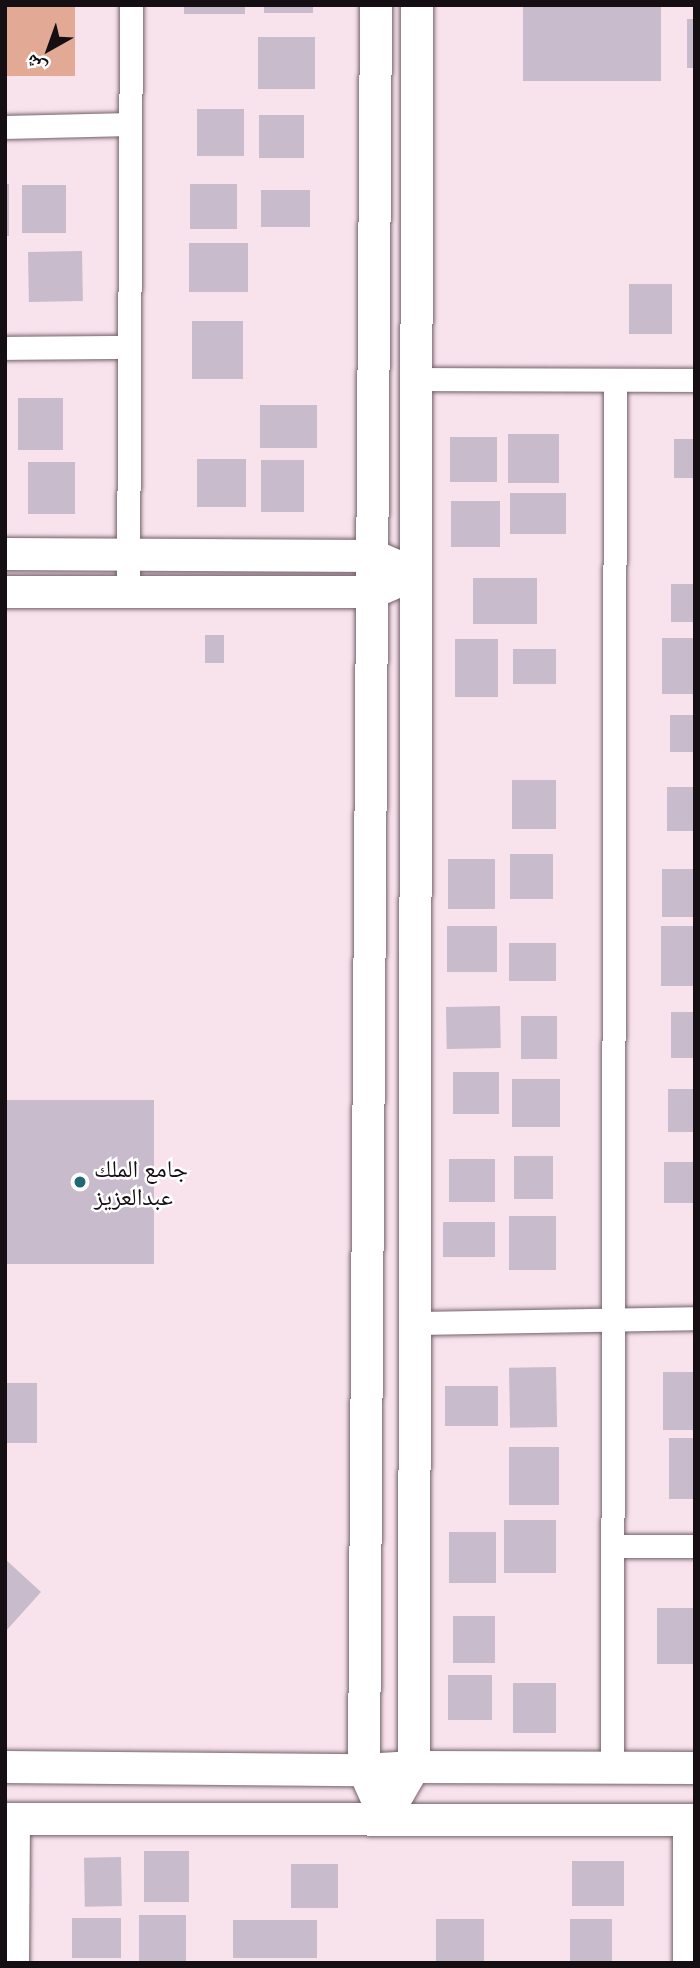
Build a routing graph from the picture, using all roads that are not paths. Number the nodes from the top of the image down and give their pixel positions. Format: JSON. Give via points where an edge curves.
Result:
{"nodes":[{"id":1,"x":131,"y":5,"type":"edge"},
{"id":2,"x":376,"y":5,"type":"edge"},
{"id":3,"x":417,"y":5,"type":"edge"},
{"id":4,"x":131,"y":124,"type":"junction"},
{"id":5,"x":5,"y":127,"type":"edge"},
{"id":6,"x":129,"y":347,"type":"junction"},
{"id":7,"x":5,"y":348,"type":"edge"},
{"id":8,"x":416,"y":379,"type":"junction"},
{"id":9,"x":615,"y":380,"type":"junction"},
{"id":10,"x":695,"y":380,"type":"edge"},
{"id":11,"x":5,"y":554,"type":"edge"},
{"id":12,"x":128,"y":555,"type":"junction"},
{"id":13,"x":374,"y":556,"type":"junction"},
{"id":14,"x":414,"y":574,"type":"junction"},
{"id":15,"x":5,"y":592,"type":"edge"},
{"id":16,"x":128,"y":592,"type":"junction"},
{"id":17,"x":374,"y":592,"type":"junction"},
{"id":18,"x":695,"y":1318,"type":"edge"},
{"id":19,"x":613,"y":1320,"type":"junction"},
{"id":20,"x":415,"y":1324,"type":"junction"},
{"id":21,"x":612,"y":1546,"type":"junction"},
{"id":22,"x":695,"y":1546,"type":"edge"},
{"id":23,"x":5,"y":1767,"type":"edge"},
{"id":24,"x":414,"y":1767,"type":"junction"},
{"id":25,"x":612,"y":1768,"type":"junction"},
{"id":26,"x":695,"y":1768,"type":"edge"},
{"id":27,"x":364,"y":1770,"type":"junction"},
{"id":28,"x":385,"y":1817,"type":"junction"},
{"id":29,"x":12,"y":1820,"type":"edge"},
{"id":30,"x":690,"y":1820,"type":"edge"},
{"id":31,"x":17,"y":1963,"type":"edge"},
{"id":32,"x":684,"y":1963,"type":"edge"}],
"edges":[{"from":1,"to":4,"type":"street"},
{"from":2,"to":13,"type":"street"},
{"from":3,"to":8,"type":"street"},
{"from":4,"to":5,"type":"street"},
{"from":4,"to":6,"type":"street"},
{"from":6,"to":7,"type":"street"},
{"from":6,"to":12,"type":"street"},
{"from":8,"to":9,"type":"street"},
{"from":8,"to":14,"type":"street"},
{"from":9,"to":10,"type":"street"},
{"from":9,"to":19,"type":"street"},
{"from":11,"to":12,"type":"street"},
{"from":12,"to":13,"type":"street"},
{"from":12,"to":16,"type":"street"},
{"from":13,"to":14,"type":"street"},
{"from":13,"to":17,"type":"street"},
{"from":14,"to":17,"type":"street"},
{"from":14,"to":20,"type":"street"},
{"from":15,"to":16,"type":"street"},
{"from":16,"to":17,"type":"street"},
{"from":17,"to":27,"type":"street"},
{"from":18,"to":19,"type":"street"},
{"from":19,"to":20,"type":"street"},
{"from":19,"to":21,"type":"street"},
{"from":20,"to":24,"type":"street"},
{"from":21,"to":22,"type":"street"},
{"from":21,"to":25,"type":"street"},
{"from":23,"to":27,"type":"street"},
{"from":24,"to":25,"type":"street"},
{"from":24,"to":27,"type":"street"},
{"from":24,"to":28,"type":"street"},
{"from":25,"to":26,"type":"street"},
{"from":27,"to":28,"type":"street"},
{"from":28,"to":29,"type":"street"},
{"from":28,"to":30,"type":"street"},
{"from":29,"to":31,"type":"street"},
{"from":30,"to":32,"type":"street"}]}
